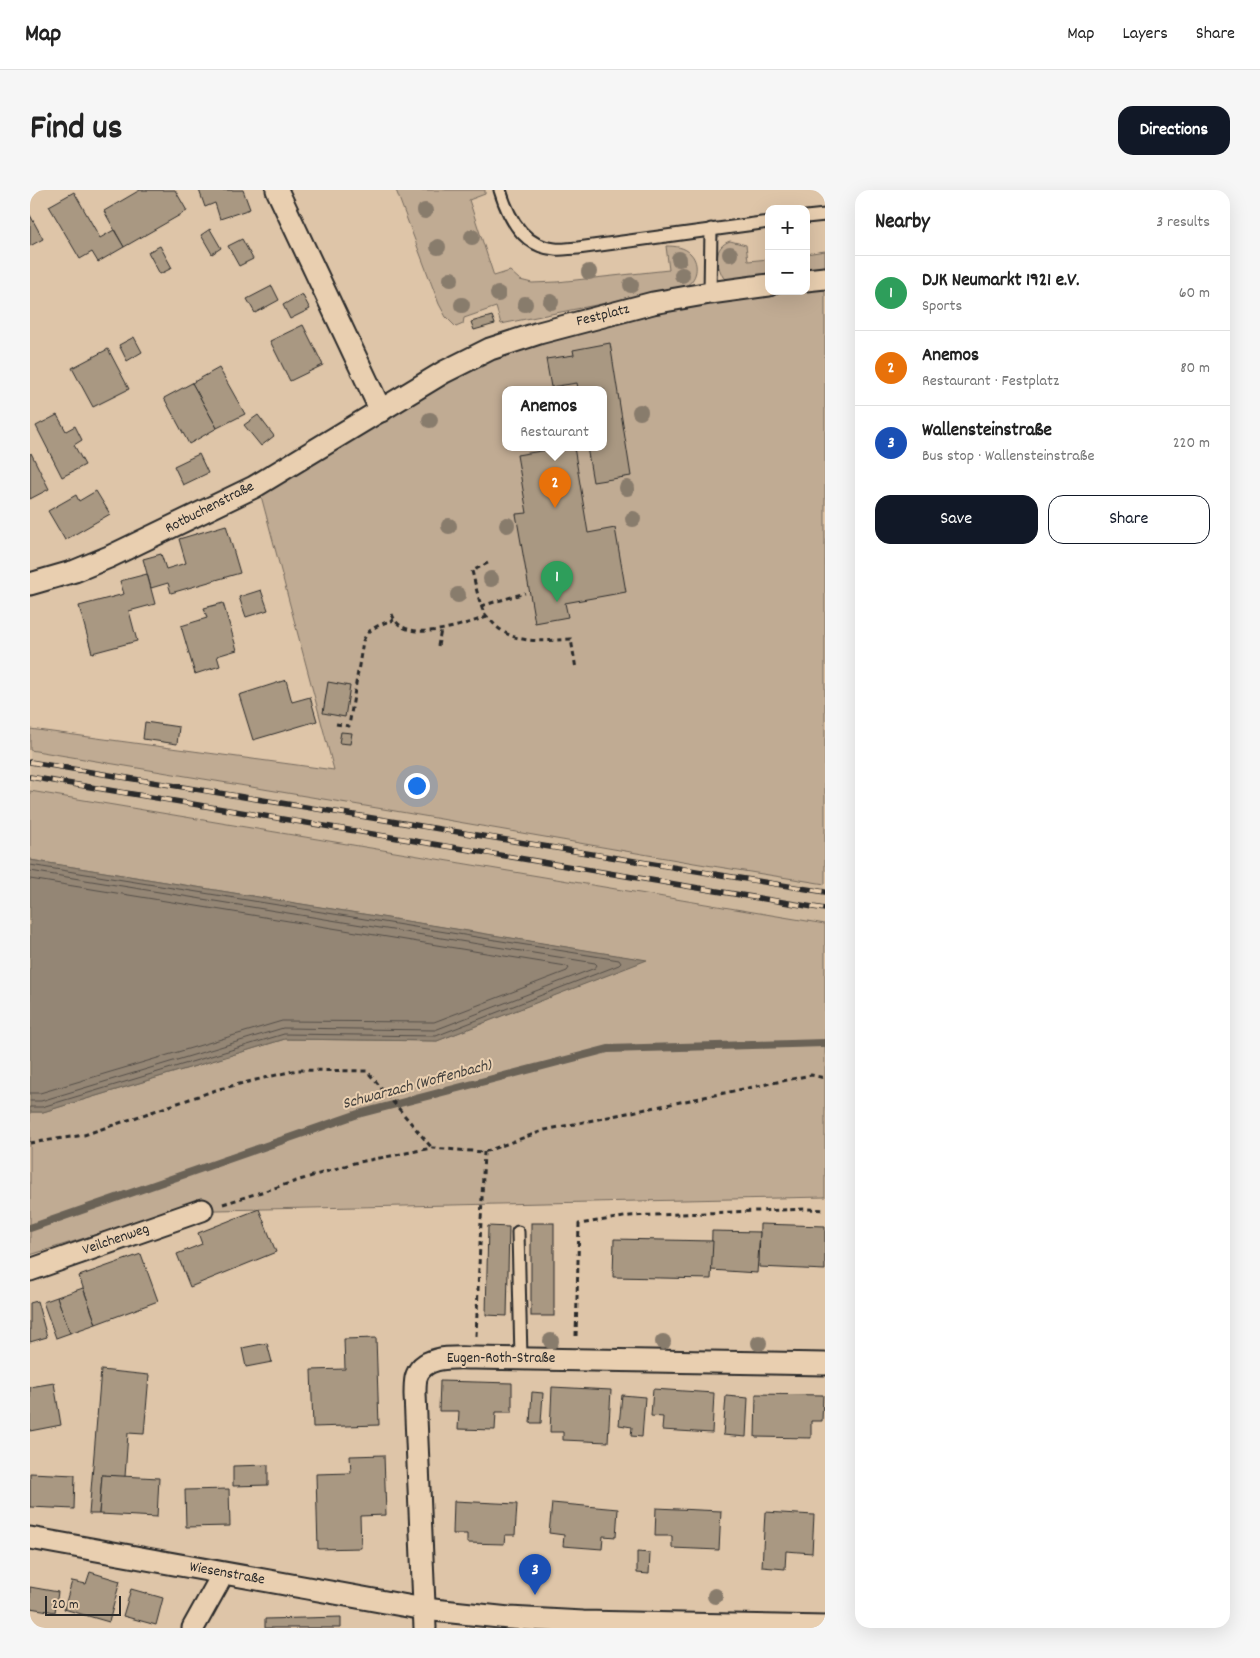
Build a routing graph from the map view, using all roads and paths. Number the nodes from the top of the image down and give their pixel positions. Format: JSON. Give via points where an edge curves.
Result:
{"nodes":[{"id":1,"x":277,"y":190,"type":"edge"},
{"id":2,"x":500,"y":190,"type":"edge"},
{"id":3,"x":825,"y":215,"type":"edge"},
{"id":4,"x":810,"y":217,"type":"edge"},
{"id":5,"x":765,"y":222,"type":"edge"},
{"id":6,"x":711,"y":229,"type":"junction"},
{"id":7,"x":825,"y":278,"type":"edge"},
{"id":8,"x":810,"y":280,"type":"edge"},
{"id":9,"x":765,"y":286,"type":"edge"},
{"id":10,"x":710,"y":293,"type":"junction"},
{"id":11,"x":444,"y":372,"type":"joint"},
{"id":12,"x":380,"y":411,"type":"junction"},
{"id":13,"x":488,"y":563,"type":"dead end"},
{"id":14,"x":30,"y":584,"type":"edge"},
{"id":15,"x":525,"y":594,"type":"dead end"},
{"id":16,"x":481,"y":606,"type":"junction"},
{"id":17,"x":392,"y":614,"type":"dead end"},
{"id":18,"x":487,"y":617,"type":"junction"},
{"id":19,"x":394,"y":620,"type":"junction"},
{"id":20,"x":441,"y":630,"type":"junction"},
{"id":21,"x":438,"y":646,"type":"dead end"},
{"id":22,"x":576,"y":669,"type":"dead end"},
{"id":23,"x":336,"y":724,"type":"dead end"},
{"id":24,"x":825,"y":1078,"type":"edge"},
{"id":25,"x":30,"y":1143,"type":"edge"},
{"id":26,"x":432,"y":1148,"type":"junction"},
{"id":27,"x":484,"y":1152,"type":"junction"},
{"id":28,"x":202,"y":1210,"type":"joint"},
{"id":29,"x":825,"y":1210,"type":"edge"},
{"id":30,"x":518,"y":1232,"type":"dead end"},
{"id":31,"x":30,"y":1270,"type":"edge"},
{"id":32,"x":475,"y":1358,"type":"junction"},
{"id":33,"x":521,"y":1358,"type":"junction"},
{"id":34,"x":576,"y":1359,"type":"junction"},
{"id":35,"x":825,"y":1364,"type":"edge"},
{"id":36,"x":30,"y":1538,"type":"edge"},
{"id":37,"x":223,"y":1574,"type":"junction"},
{"id":38,"x":424,"y":1618,"type":"edge"},
{"id":39,"x":193,"y":1628,"type":"edge"},
{"id":40,"x":825,"y":1628,"type":"edge"}],
"edges":[{"from":1,"to":12,"type":"street"},
{"from":2,"to":6,"type":"lane","via":[[505,209],[523,234],[536,245],[554,249]]},
{"from":3,"to":4,"type":"lane"},
{"from":5,"to":6,"type":"lane"},
{"from":6,"to":10,"type":"lane"},
{"from":7,"to":8,"type":"street"},
{"from":9,"to":10,"type":"street","name":"Festplatz"},
{"from":10,"to":11,"type":"street","name":"Festplatz","via":[[645,305],[539,333],[490,349]]},
{"from":11,"to":12,"type":"street","name":"Rotbuchenstraße"},
{"from":12,"to":14,"type":"street","name":"Rotbuchenstraße","via":[[254,487],[75,571]]},
{"from":13,"to":16,"type":"path","via":[[472,571]]},
{"from":15,"to":16,"type":"path"},
{"from":16,"to":18,"type":"path"},
{"from":17,"to":19,"type":"path"},
{"from":18,"to":20,"type":"path"},
{"from":18,"to":22,"type":"path","via":[[502,632],[514,637],[570,639]]},
{"from":19,"to":20,"type":"path","via":[[406,629]]},
{"from":19,"to":23,"type":"path","via":[[366,635],[349,726]]},
{"from":20,"to":21,"type":"path"},
{"from":24,"to":27,"type":"path","via":[[811,1075],[545,1130]]},
{"from":25,"to":26,"type":"path","via":[[84,1134],[219,1089],[296,1070],[367,1071]]},
{"from":26,"to":27,"type":"path"},
{"from":26,"to":28,"type":"path","via":[[354,1163]]},
{"from":27,"to":32,"type":"path"},
{"from":28,"to":31,"type":"street","name":"Veilchenweg"},
{"from":29,"to":34,"type":"path","via":[[630,1216],[578,1224]]},
{"from":30,"to":33,"type":"lane"},
{"from":32,"to":33,"type":"street","name":"Eugen-Roth-Straße"},
{"from":32,"to":38,"type":"street","name":"Eugen-Roth-Straße","via":[[434,1361],[419,1371],[416,1379]]},
{"from":33,"to":34,"type":"street","name":"Eugen-Roth-Straße"},
{"from":34,"to":35,"type":"street","name":"Eugen-Roth-Straße"},
{"from":36,"to":37,"type":"street","name":"Wiesenstraße"},
{"from":37,"to":38,"type":"street","name":"Wiesenstraße"},
{"from":37,"to":39,"type":"street"},
{"from":38,"to":40,"type":"street","name":"Wiesenstraße"}]}
